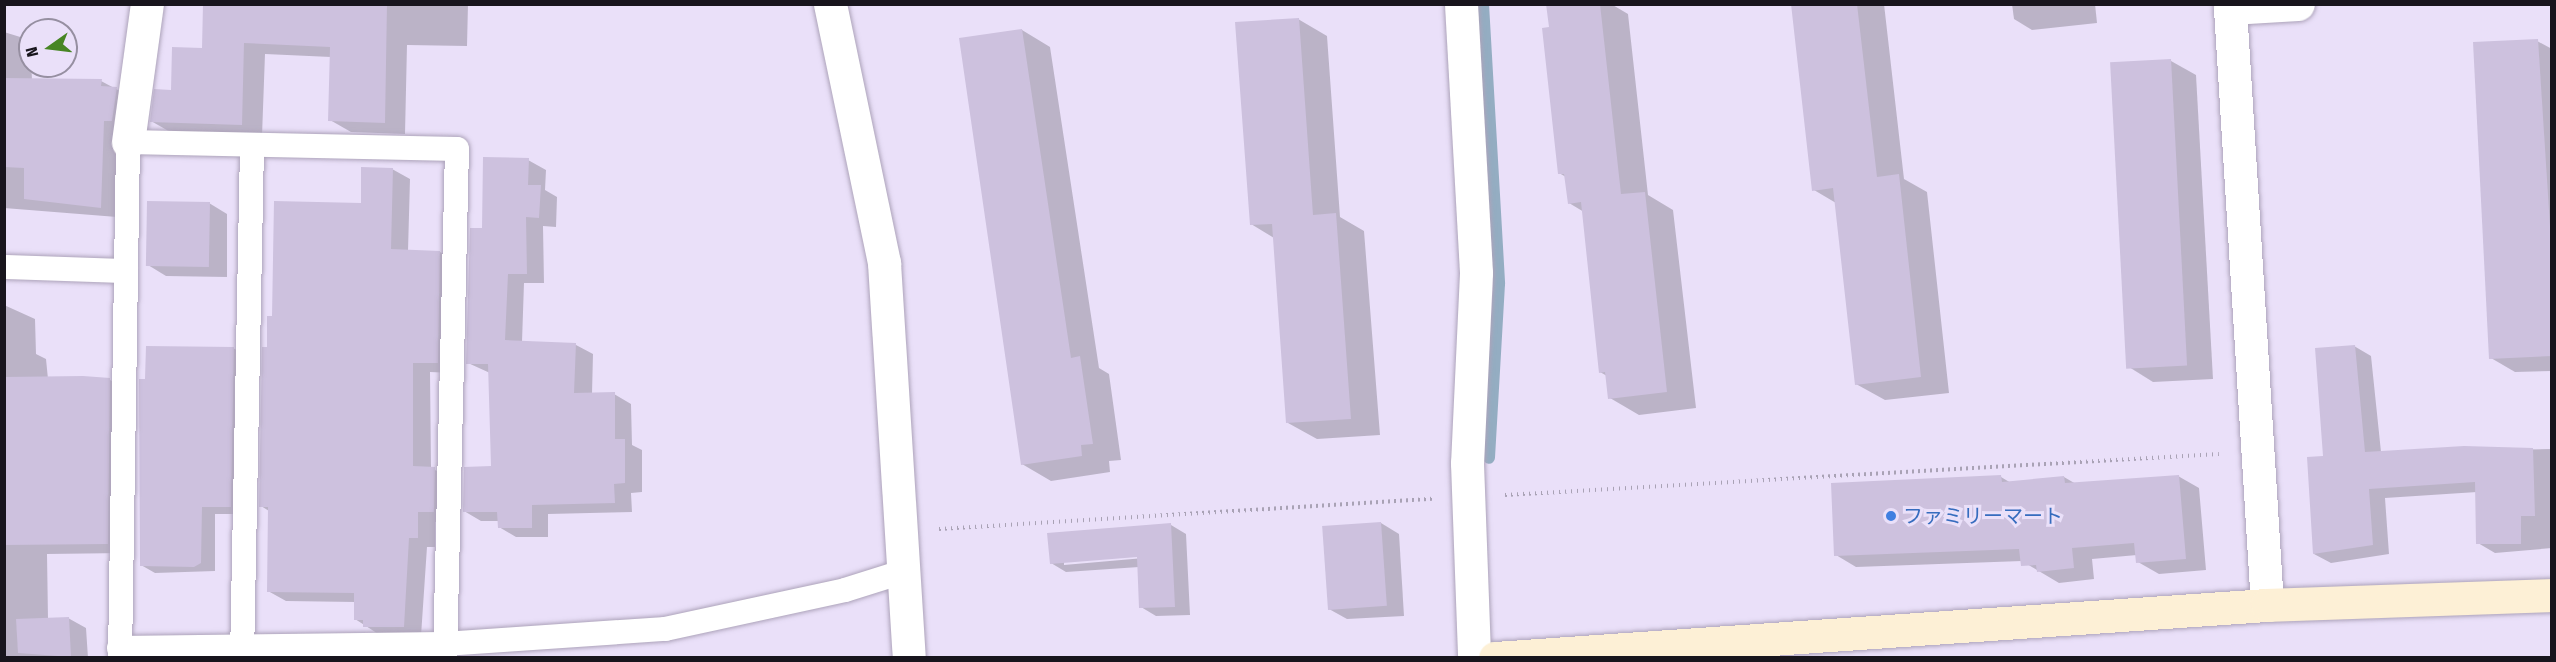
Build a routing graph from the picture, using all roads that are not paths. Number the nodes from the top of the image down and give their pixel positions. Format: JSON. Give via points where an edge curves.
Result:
{"nodes":[{"id":1,"x":147,"y":4,"type":"edge"},
{"id":2,"x":830,"y":4,"type":"edge"},
{"id":3,"x":1461,"y":4,"type":"edge"},
{"id":4,"x":2298,"y":4,"type":"edge"},
{"id":5,"x":2228,"y":6,"type":"edge"},
{"id":6,"x":128,"y":142,"type":"junction"},
{"id":7,"x":252,"y":146,"type":"junction"},
{"id":8,"x":4,"y":267,"type":"edge"},
{"id":9,"x":126,"y":271,"type":"junction"},
{"id":10,"x":902,"y":572,"type":"junction"},
{"id":11,"x":2552,"y":595,"type":"edge"},
{"id":12,"x":2267,"y":605,"type":"junction"},
{"id":13,"x":444,"y":651,"type":"edge"},
{"id":14,"x":242,"y":652,"type":"edge"},
{"id":15,"x":120,"y":653,"type":"edge"},
{"id":16,"x":909,"y":657,"type":"edge"},
{"id":17,"x":1474,"y":657,"type":"edge"},
{"id":18,"x":1495,"y":657,"type":"edge"}],
"edges":[{"from":1,"to":6,"type":"street"},
{"from":2,"to":10,"type":"street","via":[[884,263]]},
{"from":3,"to":17,"type":"street","via":[[1476,273],[1468,497]]},
{"from":4,"to":5,"type":"street"},
{"from":5,"to":12,"type":"street"},
{"from":6,"to":7,"type":"lane"},
{"from":6,"to":9,"type":"lane"},
{"from":7,"to":13,"type":"lane","via":[[458,149]]},
{"from":7,"to":14,"type":"lane"},
{"from":8,"to":9,"type":"lane"},
{"from":9,"to":15,"type":"lane"},
{"from":10,"to":13,"type":"lane","via":[[834,593],[664,629]]},
{"from":10,"to":16,"type":"street"},
{"from":11,"to":12,"type":"street"},
{"from":12,"to":18,"type":"street"},
{"from":13,"to":14,"type":"lane"},
{"from":14,"to":15,"type":"lane"}]}
